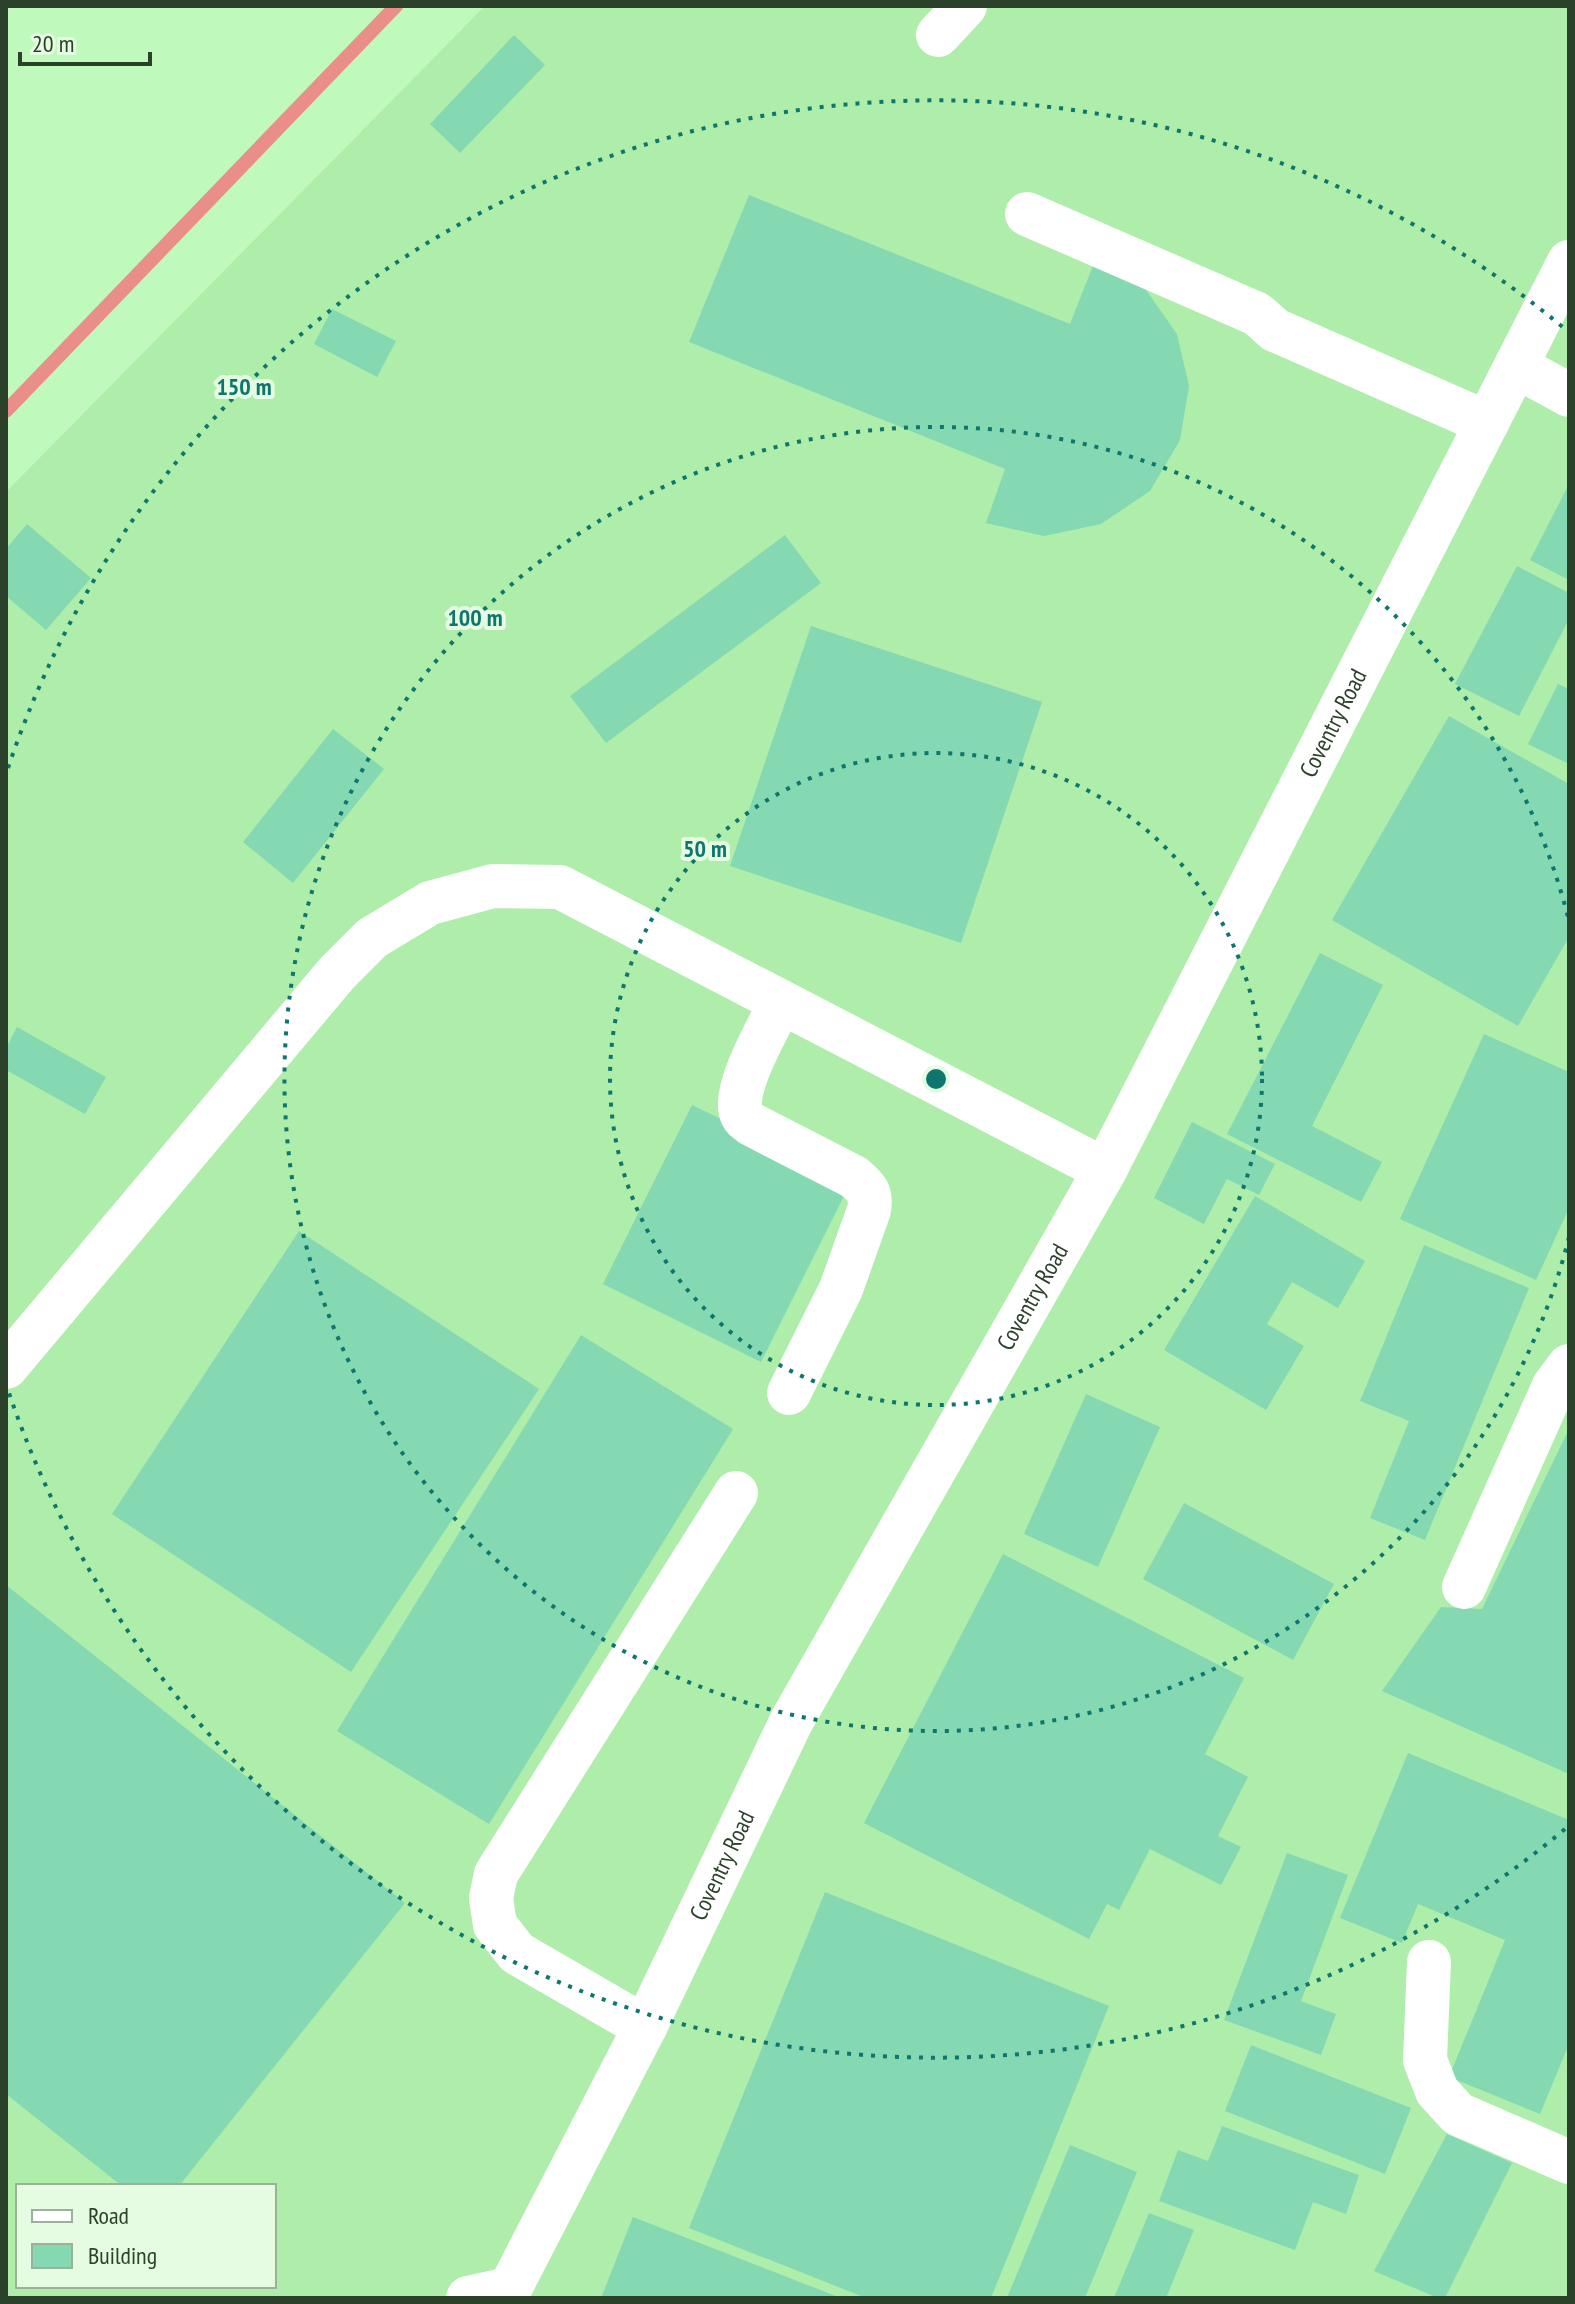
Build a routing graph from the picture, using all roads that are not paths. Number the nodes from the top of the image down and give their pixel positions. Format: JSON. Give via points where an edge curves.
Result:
{"nodes":[{"id":1,"x":1027,"y":214,"type":"dead end"},
{"id":2,"x":1569,"y":262,"type":"edge"},
{"id":3,"x":1516,"y":366,"type":"junction"},
{"id":4,"x":1569,"y":395,"type":"edge"},
{"id":5,"x":1487,"y":423,"type":"junction"},
{"id":6,"x":781,"y":1002,"type":"junction"},
{"id":7,"x":1105,"y":1170,"type":"junction"},
{"id":8,"x":1569,"y":1366,"type":"edge"},
{"id":9,"x":6,"y":1367,"type":"edge"},
{"id":10,"x":789,"y":1393,"type":"dead end"},
{"id":11,"x":736,"y":1493,"type":"dead end"},
{"id":12,"x":1464,"y":1587,"type":"dead end"},
{"id":13,"x":1429,"y":1962,"type":"dead end"},
{"id":14,"x":645,"y":2027,"type":"junction"},
{"id":15,"x":1569,"y":2162,"type":"edge"},
{"id":16,"x":494,"y":2295,"type":"edge"}],
"edges":[{"from":1,"to":5,"type":"street","via":[[1257,314],[1275,330]]},
{"from":2,"to":3,"type":"street","name":"Coventry Road"},
{"from":3,"to":4,"type":"street"},
{"from":3,"to":5,"type":"street","name":"Coventry Road"},
{"from":5,"to":7,"type":"street","name":"Coventry Road"},
{"from":6,"to":7,"type":"street"},
{"from":6,"to":9,"type":"street","via":[[560,887],[493,886],[430,903],[372,938],[337,973]]},
{"from":6,"to":10,"type":"street","via":[[745,1078],[739,1096],[741,1115],[854,1177],[871,1198],[841,1289]]},
{"from":7,"to":14,"type":"street","name":"Coventry Road","via":[[791,1722]]},
{"from":8,"to":12,"type":"street","via":[[1554,1386]]},
{"from":11,"to":14,"type":"street","via":[[496,1874],[491,1898],[495,1925],[517,1953]]},
{"from":13,"to":15,"type":"street","via":[[1425,2060],[1437,2091],[1458,2114]]},
{"from":14,"to":16,"type":"street","name":"Coventry Road"}]}
